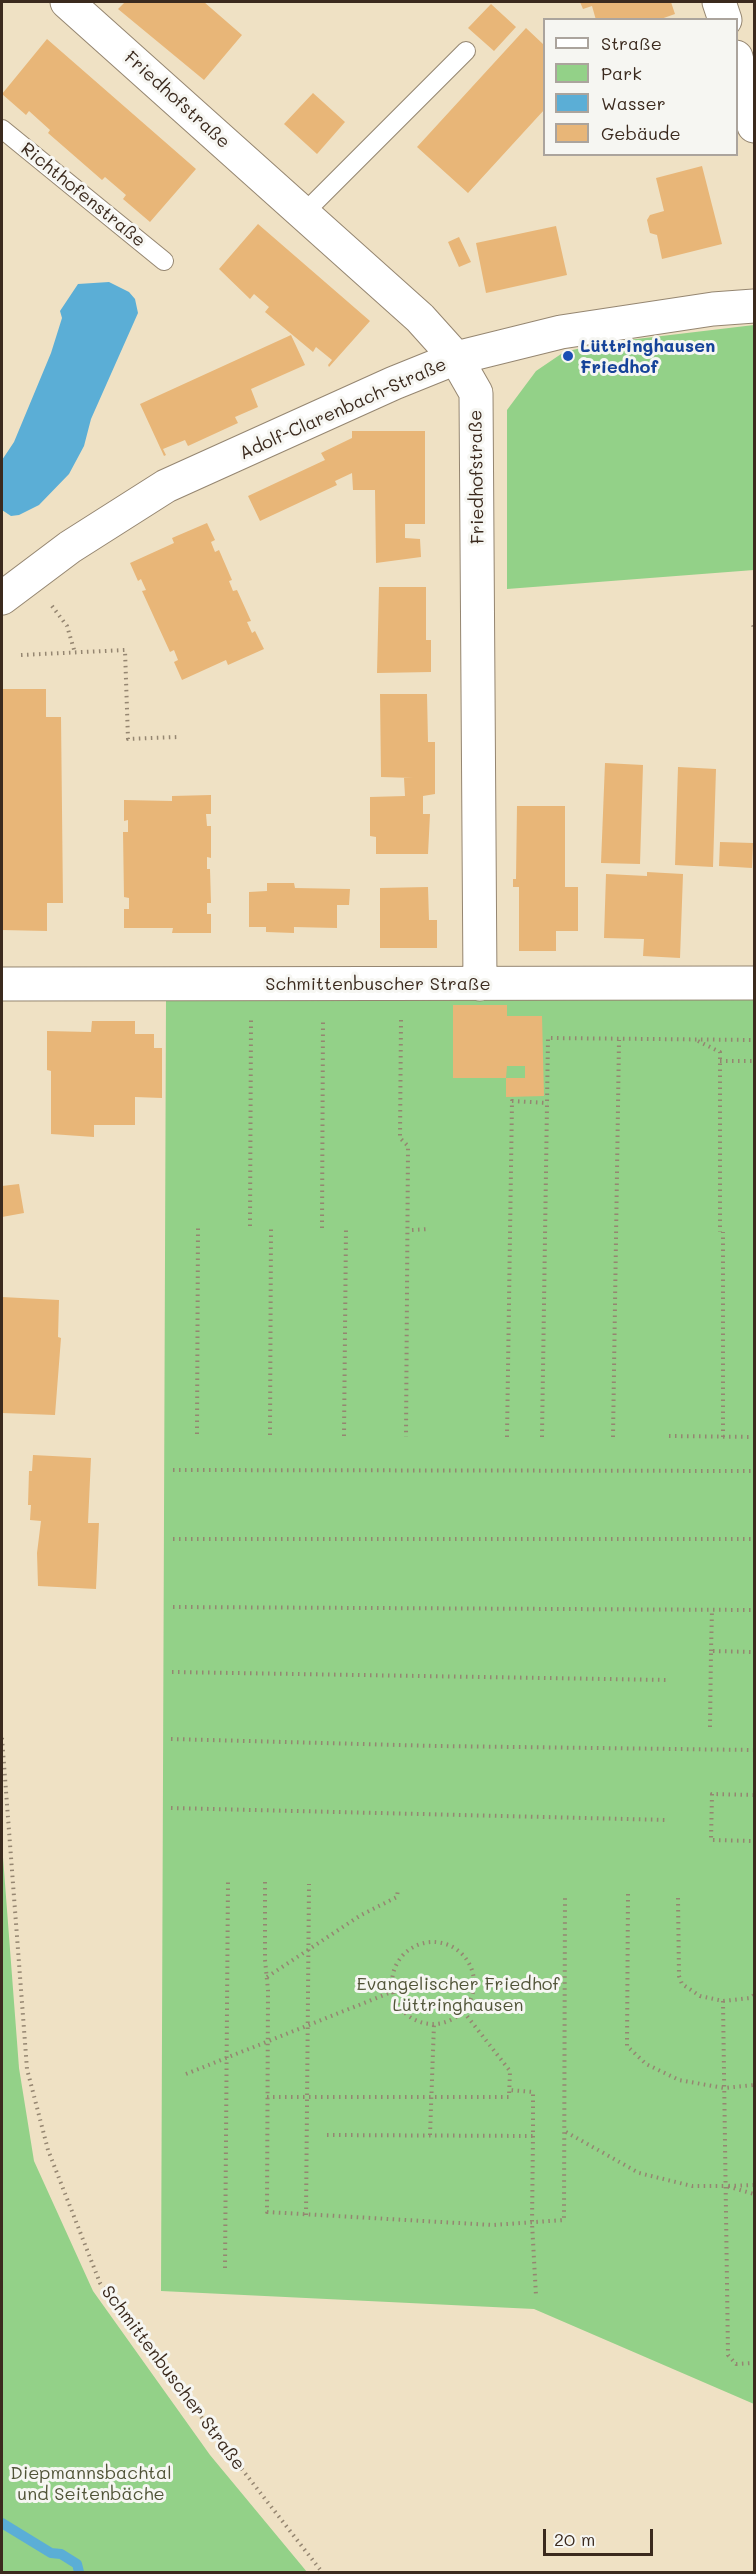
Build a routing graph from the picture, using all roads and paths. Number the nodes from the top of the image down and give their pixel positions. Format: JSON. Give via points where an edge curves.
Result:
{"nodes":[{"id":1,"x":67,"y":2,"type":"edge"},
{"id":2,"x":719,"y":2,"type":"edge"},
{"id":3,"x":724,"y":18,"type":"edge"},
{"id":4,"x":466,"y":51,"type":"dead end"},
{"id":5,"x":738,"y":65,"type":"edge"},
{"id":6,"x":754,"y":126,"type":"edge"},
{"id":7,"x":2,"y":129,"type":"edge"},
{"id":8,"x":304,"y":213,"type":"junction"},
{"id":9,"x":165,"y":261,"type":"dead end"},
{"id":10,"x":754,"y":306,"type":"edge"},
{"id":11,"x":456,"y":358,"type":"junction"},
{"id":12,"x":30,"y":575,"type":"junction"},
{"id":13,"x":2,"y":598,"type":"edge"},
{"id":14,"x":75,"y":653,"type":"junction"},
{"id":15,"x":21,"y":655,"type":"dead end"},
{"id":16,"x":178,"y":737,"type":"dead end"},
{"id":17,"x":754,"y":983,"type":"edge"},
{"id":18,"x":2,"y":984,"type":"edge"},
{"id":19,"x":480,"y":984,"type":"junction"},
{"id":20,"x":251,"y":1020,"type":"dead end"},
{"id":21,"x":323,"y":1020,"type":"dead end"},
{"id":22,"x":401,"y":1020,"type":"dead end"},
{"id":23,"x":619,"y":1040,"type":"junction"},
{"id":24,"x":697,"y":1040,"type":"junction"},
{"id":25,"x":754,"y":1040,"type":"edge"},
{"id":26,"x":720,"y":1060,"type":"junction"},
{"id":27,"x":754,"y":1061,"type":"edge"},
{"id":28,"x":548,"y":1102,"type":"junction"},
{"id":29,"x":198,"y":1225,"type":"dead end"},
{"id":30,"x":250,"y":1226,"type":"dead end"},
{"id":31,"x":271,"y":1227,"type":"dead end"},
{"id":32,"x":322,"y":1228,"type":"dead end"},
{"id":33,"x":346,"y":1228,"type":"dead end"},
{"id":34,"x":429,"y":1229,"type":"dead end"},
{"id":35,"x":412,"y":1230,"type":"dead end"},
{"id":36,"x":197,"y":1434,"type":"dead end"},
{"id":37,"x":270,"y":1435,"type":"dead end"},
{"id":38,"x":344,"y":1436,"type":"dead end"},
{"id":39,"x":406,"y":1437,"type":"dead end"},
{"id":40,"x":507,"y":1437,"type":"dead end"},
{"id":41,"x":542,"y":1437,"type":"dead end"},
{"id":42,"x":613,"y":1437,"type":"dead end"},
{"id":43,"x":669,"y":1437,"type":"dead end"},
{"id":44,"x":723,"y":1437,"type":"junction"},
{"id":45,"x":754,"y":1437,"type":"edge"},
{"id":46,"x":173,"y":1470,"type":"dead end"},
{"id":47,"x":754,"y":1471,"type":"edge"},
{"id":48,"x":173,"y":1539,"type":"dead end"},
{"id":49,"x":754,"y":1539,"type":"edge"},
{"id":50,"x":173,"y":1607,"type":"dead end"},
{"id":51,"x":712,"y":1610,"type":"junction"},
{"id":52,"x":754,"y":1610,"type":"edge"},
{"id":53,"x":711,"y":1652,"type":"junction"},
{"id":54,"x":754,"y":1652,"type":"edge"},
{"id":55,"x":172,"y":1672,"type":"dead end"},
{"id":56,"x":668,"y":1680,"type":"dead end"},
{"id":57,"x":710,"y":1727,"type":"dead end"},
{"id":58,"x":2,"y":1738,"type":"edge"},
{"id":59,"x":171,"y":1739,"type":"dead end"},
{"id":60,"x":754,"y":1750,"type":"edge"},
{"id":61,"x":754,"y":1795,"type":"edge"},
{"id":62,"x":171,"y":1808,"type":"dead end"},
{"id":63,"x":668,"y":1820,"type":"dead end"},
{"id":64,"x":754,"y":1840,"type":"edge"},
{"id":65,"x":228,"y":1880,"type":"dead end"},
{"id":66,"x":266,"y":1882,"type":"dead end"},
{"id":67,"x":309,"y":1884,"type":"dead end"},
{"id":68,"x":398,"y":1889,"type":"dead end"},
{"id":69,"x":565,"y":1894,"type":"dead end"},
{"id":70,"x":628,"y":1894,"type":"dead end"},
{"id":71,"x":678,"y":1898,"type":"dead end"},
{"id":72,"x":308,"y":1950,"type":"junction"},
{"id":73,"x":267,"y":1977,"type":"junction"},
{"id":74,"x":394,"y":1991,"type":"junction"},
{"id":75,"x":754,"y":1995,"type":"edge"},
{"id":76,"x":723,"y":2001,"type":"junction"},
{"id":77,"x":463,"y":2011,"type":"junction"},
{"id":78,"x":434,"y":2024,"type":"junction"},
{"id":79,"x":307,"y":2025,"type":"junction"},
{"id":80,"x":267,"y":2041,"type":"junction"},
{"id":81,"x":226,"y":2060,"type":"junction"},
{"id":82,"x":186,"y":2074,"type":"dead end"},
{"id":83,"x":754,"y":2085,"type":"edge"},
{"id":84,"x":724,"y":2088,"type":"junction"},
{"id":85,"x":509,"y":2090,"type":"junction"},
{"id":86,"x":307,"y":2096,"type":"junction"},
{"id":87,"x":431,"y":2096,"type":"junction"},
{"id":88,"x":267,"y":2097,"type":"junction"},
{"id":89,"x":566,"y":2132,"type":"junction"},
{"id":90,"x":327,"y":2135,"type":"dead end"},
{"id":91,"x":430,"y":2135,"type":"junction"},
{"id":92,"x":533,"y":2136,"type":"junction"},
{"id":93,"x":726,"y":2186,"type":"junction"},
{"id":94,"x":754,"y":2186,"type":"edge"},
{"id":95,"x":754,"y":2194,"type":"edge"},
{"id":96,"x":306,"y":2215,"type":"junction"},
{"id":97,"x":532,"y":2223,"type":"junction"},
{"id":98,"x":225,"y":2268,"type":"dead end"},
{"id":99,"x":536,"y":2296,"type":"dead end"},
{"id":100,"x":754,"y":2362,"type":"edge"},
{"id":101,"x":322,"y":2572,"type":"edge"}],
"edges":[{"from":1,"to":8,"type":"street","name":"Friedhofstraße"},
{"from":2,"to":3,"type":"street"},
{"from":4,"to":8,"type":"lane"},
{"from":5,"to":6,"type":"street"},
{"from":7,"to":9,"type":"lane","name":"Richthofenstraße"},
{"from":8,"to":11,"type":"street","name":"Friedhofstraße","via":[[420,318]]},
{"from":10,"to":11,"type":"street","name":"Adolf-Clarenbach-Straße","via":[[561,332]]},
{"from":11,"to":12,"type":"street","name":"Adolf-Clarenbach-Straße","via":[[166,486]]},
{"from":11,"to":19,"type":"street","name":"Friedhofstraße","via":[[476,393]]},
{"from":12,"to":13,"type":"street","name":"Adolf-Clarenbach-Straße"},
{"from":12,"to":14,"type":"path","via":[[67,626]]},
{"from":14,"to":15,"type":"path"},
{"from":14,"to":16,"type":"path","via":[[125,650],[128,739]]},
{"from":17,"to":19,"type":"street","name":"Schmittenbuscher Straße"},
{"from":18,"to":19,"type":"street","name":"Schmittenbuscher Straße"},
{"from":20,"to":30,"type":"path"},
{"from":21,"to":32,"type":"path"},
{"from":22,"to":39,"type":"path","via":[[400,1137],[408,1146]]},
{"from":23,"to":24,"type":"path"},
{"from":23,"to":28,"type":"path","via":[[548,1038]]},
{"from":23,"to":42,"type":"path"},
{"from":24,"to":25,"type":"path"},
{"from":24,"to":26,"type":"path","via":[[720,1052]]},
{"from":26,"to":27,"type":"path"},
{"from":26,"to":44,"type":"path"},
{"from":28,"to":40,"type":"path","via":[[512,1101]]},
{"from":28,"to":41,"type":"path"},
{"from":29,"to":36,"type":"path"},
{"from":31,"to":37,"type":"path"},
{"from":33,"to":38,"type":"path"},
{"from":34,"to":35,"type":"path"},
{"from":43,"to":44,"type":"path"},
{"from":44,"to":45,"type":"path"},
{"from":46,"to":47,"type":"path"},
{"from":48,"to":49,"type":"path"},
{"from":50,"to":51,"type":"path"},
{"from":51,"to":52,"type":"path"},
{"from":51,"to":53,"type":"path"},
{"from":53,"to":54,"type":"path"},
{"from":53,"to":57,"type":"path"},
{"from":55,"to":56,"type":"path"},
{"from":58,"to":101,"type":"path","name":"Schmittenbuscher Straße","via":[[27,2069],[48,2150],[100,2283]]},
{"from":59,"to":60,"type":"path"},
{"from":61,"to":64,"type":"path","via":[[712,1794],[711,1840]]},
{"from":62,"to":63,"type":"path"},
{"from":65,"to":81,"type":"path"},
{"from":66,"to":73,"type":"path"},
{"from":67,"to":72,"type":"path"},
{"from":68,"to":72,"type":"path","via":[[397,1897]]},
{"from":69,"to":89,"type":"path"},
{"from":70,"to":84,"type":"path","via":[[627,2046],[667,2076]]},
{"from":71,"to":76,"type":"path","via":[[682,1984],[700,1996]]},
{"from":72,"to":73,"type":"path"},
{"from":72,"to":79,"type":"path"},
{"from":73,"to":80,"type":"path"},
{"from":74,"to":77,"type":"path","via":[[397,1964],[407,1952],[421,1944],[449,1945],[470,1964],[474,1978],[473,1993]]},
{"from":74,"to":78,"type":"path","via":[[401,2008],[412,2018]]},
{"from":74,"to":79,"type":"path"},
{"from":75,"to":76,"type":"path"},
{"from":76,"to":84,"type":"path"},
{"from":77,"to":78,"type":"path","via":[[449,2021]]},
{"from":77,"to":85,"type":"path","via":[[510,2071]]},
{"from":78,"to":87,"type":"path"},
{"from":79,"to":80,"type":"path"},
{"from":79,"to":86,"type":"path"},
{"from":80,"to":81,"type":"path"},
{"from":80,"to":88,"type":"path"},
{"from":81,"to":82,"type":"path"},
{"from":81,"to":98,"type":"path"},
{"from":83,"to":84,"type":"path"},
{"from":84,"to":93,"type":"path"},
{"from":85,"to":87,"type":"path","via":[[509,2097]]},
{"from":85,"to":92,"type":"path","via":[[533,2092]]},
{"from":86,"to":87,"type":"path"},
{"from":86,"to":88,"type":"path"},
{"from":86,"to":96,"type":"path"},
{"from":87,"to":91,"type":"path"},
{"from":88,"to":96,"type":"path","via":[[267,2212]]},
{"from":89,"to":93,"type":"path","via":[[639,2173],[692,2186]]},
{"from":89,"to":97,"type":"path","via":[[564,2220]]},
{"from":90,"to":91,"type":"path"},
{"from":91,"to":92,"type":"path"},
{"from":92,"to":97,"type":"path"},
{"from":93,"to":94,"type":"path"},
{"from":93,"to":95,"type":"path"},
{"from":93,"to":100,"type":"path","via":[[728,2355],[736,2364]]},
{"from":96,"to":97,"type":"path","via":[[494,2225]]},
{"from":97,"to":99,"type":"path"}]}
